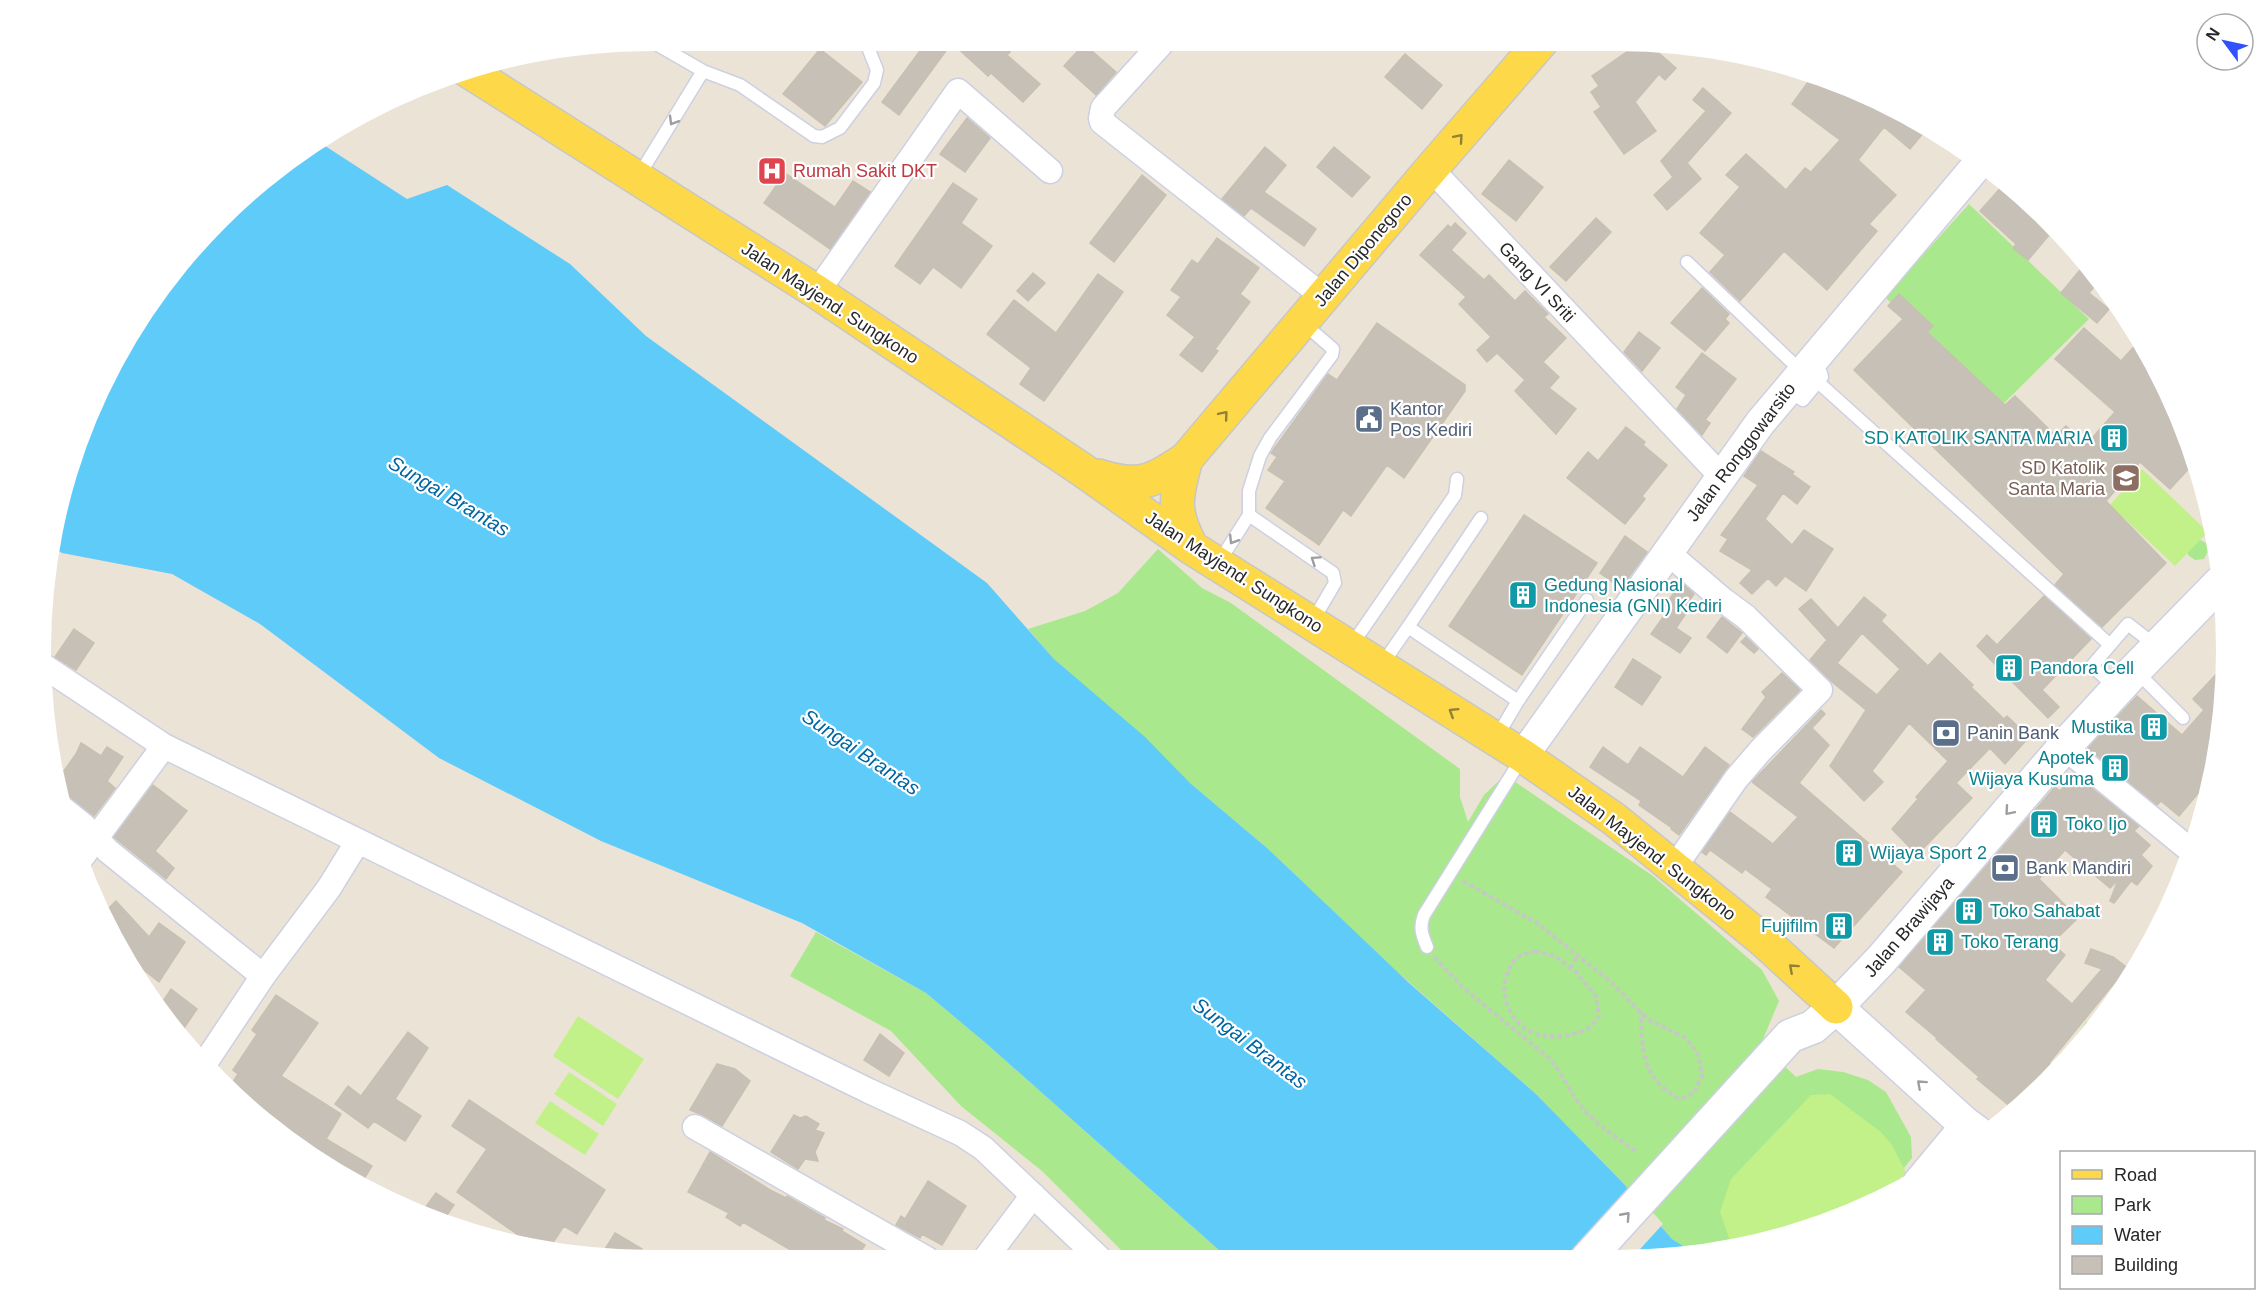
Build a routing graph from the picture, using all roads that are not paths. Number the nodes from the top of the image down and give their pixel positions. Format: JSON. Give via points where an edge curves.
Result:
{"nodes":[{"id":1,"x":668,"y":51,"type":"edge"},
{"id":2,"x":869,"y":51,"type":"edge"},
{"id":3,"x":1155,"y":51,"type":"edge"},
{"id":4,"x":1534,"y":51,"type":"edge"},
{"id":5,"x":703,"y":71,"type":"junction"},
{"id":6,"x":478,"y":77,"type":"edge"},
{"id":7,"x":1431,"y":169,"type":"junction"},
{"id":8,"x":1974,"y":170,"type":"edge"},
{"id":9,"x":1050,"y":171,"type":"dead end"},
{"id":10,"x":638,"y":178,"type":"junction"},
{"id":11,"x":1687,"y":262,"type":"dead end"},
{"id":12,"x":817,"y":292,"type":"junction"},
{"id":13,"x":1324,"y":297,"type":"junction"},
{"id":14,"x":1302,"y":322,"type":"junction"},
{"id":15,"x":1805,"y":377,"type":"junction"},
{"id":16,"x":1186,"y":459,"type":"junction"},
{"id":17,"x":1084,"y":471,"type":"junction"},
{"id":18,"x":1720,"y":476,"type":"junction"},
{"id":19,"x":1457,"y":479,"type":"dead end"},
{"id":20,"x":1249,"y":515,"type":"junction"},
{"id":21,"x":1482,"y":518,"type":"dead end"},
{"id":22,"x":1667,"y":552,"type":"junction"},
{"id":23,"x":1205,"y":556,"type":"junction"},
{"id":24,"x":2213,"y":590,"type":"edge"},
{"id":25,"x":1587,"y":600,"type":"dead end"},
{"id":26,"x":1311,"y":623,"type":"junction"},
{"id":27,"x":1408,"y":627,"type":"junction"},
{"id":28,"x":2109,"y":644,"type":"junction"},
{"id":29,"x":1350,"y":647,"type":"junction"},
{"id":30,"x":1380,"y":667,"type":"junction"},
{"id":31,"x":2137,"y":669,"type":"junction"},
{"id":32,"x":52,"y":671,"type":"edge"},
{"id":33,"x":1518,"y":701,"type":"junction"},
{"id":34,"x":2183,"y":718,"type":"dead end"},
{"id":35,"x":1495,"y":739,"type":"junction"},
{"id":36,"x":164,"y":746,"type":"junction"},
{"id":37,"x":2064,"y":747,"type":"junction"},
{"id":38,"x":1523,"y":756,"type":"junction"},
{"id":39,"x":75,"y":819,"type":"edge"},
{"id":40,"x":96,"y":838,"type":"junction"},
{"id":41,"x":2183,"y":845,"type":"edge"},
{"id":42,"x":353,"y":850,"type":"junction"},
{"id":43,"x":86,"y":851,"type":"edge"},
{"id":44,"x":1674,"y":868,"type":"junction"},
{"id":45,"x":1427,"y":947,"type":"road end"},
{"id":46,"x":263,"y":976,"type":"junction"},
{"id":47,"x":1824,"y":1017,"type":"junction"},
{"id":48,"x":210,"y":1056,"type":"edge"},
{"id":49,"x":1780,"y":1062,"type":"junction"},
{"id":50,"x":695,"y":1127,"type":"dead end"},
{"id":51,"x":1972,"y":1129,"type":"edge"},
{"id":52,"x":1949,"y":1149,"type":"edge"},
{"id":53,"x":1033,"y":1195,"type":"junction"},
{"id":54,"x":911,"y":1250,"type":"edge"},
{"id":55,"x":992,"y":1250,"type":"edge"},
{"id":56,"x":1091,"y":1250,"type":"edge"},
{"id":57,"x":1596,"y":1250,"type":"edge"},
{"id":58,"x":1624,"y":1250,"type":"edge"}],
"edges":[{"from":1,"to":5,"type":"lane"},
{"from":2,"to":5,"type":"lane","via":[[877,70],[874,83],[840,128],[822,137],[814,136],[740,85]]},
{"from":3,"to":13,"type":"street","via":[[1103,108],[1102,122]]},
{"from":7,"to":4,"type":"main road","name":"Jalan Diponegoro","one_way":true},
{"from":5,"to":10,"type":"lane","one_way":true},
{"from":6,"to":10,"type":"main road","name":"Jalan Mayjend. Sungkono"},
{"from":7,"to":13,"type":"main road","name":"Jalan Diponegoro"},
{"from":7,"to":18,"type":"street","name":"Gang VI Sriti"},
{"from":8,"to":15,"type":"street","name":"Jalan Ronggowarsito"},
{"from":9,"to":12,"type":"street","via":[[958,92]]},
{"from":10,"to":12,"type":"main road","name":"Jalan Mayjend. Sungkono"},
{"from":11,"to":15,"type":"lane"},
{"from":12,"to":17,"type":"main road","name":"Jalan Mayjend. Sungkono"},
{"from":13,"to":14,"type":"main road","name":"Jalan Diponegoro"},
{"from":16,"to":14,"type":"main road","name":"Jalan Diponegoro","one_way":true},
{"from":14,"to":20,"type":"lane","via":[[1333,352],[1260,456],[1250,491]]},
{"from":15,"to":18,"type":"street","name":"Jalan Ronggowarsito","via":[[1760,423]]},
{"from":15,"to":28,"type":"lane"},
{"from":16,"to":17,"type":"main road","name":"Jalan Diponegoro","via":[[1163,475],[1141,483],[1120,483]]},
{"from":16,"to":23,"type":"main road","name":"Jalan Diponegoro","via":[[1177,507],[1181,528]]},
{"from":17,"to":23,"type":"main road","name":"Jalan Mayjend. Sungkono"},
{"from":18,"to":22,"type":"street","name":"Jalan Ronggowarsito"},
{"from":19,"to":29,"type":"lane","via":[[1455,495]]},
{"from":20,"to":23,"type":"lane","one_way":true},
{"from":26,"to":20,"type":"lane","one_way":true,"via":[[1335,583],[1333,573]]},
{"from":21,"to":27,"type":"lane"},
{"from":22,"to":38,"type":"street","name":"Jalan Ronggowarsito"},
{"from":22,"to":44,"type":"street","via":[[1746,617],[1820,690],[1736,779]]},
{"from":23,"to":26,"type":"main road","name":"Jalan Mayjend. Sungkono"},
{"from":24,"to":31,"type":"main road","name":"Jalan Brawijaya"},
{"from":25,"to":33,"type":"lane"},
{"from":26,"to":29,"type":"main road","name":"Jalan Mayjend. Sungkono"},
{"from":27,"to":30,"type":"lane"},
{"from":27,"to":33,"type":"lane"},
{"from":28,"to":31,"type":"lane","via":[[2092,666]]},
{"from":28,"to":31,"type":"lane","via":[[2128,624]]},
{"from":29,"to":30,"type":"main road","name":"Jalan Mayjend. Sungkono"},
{"from":35,"to":30,"type":"main road","name":"Jalan Mayjend. Sungkono","one_way":true},
{"from":31,"to":34,"type":"lane"},
{"from":31,"to":37,"type":"main road","name":"Jalan Brawijaya"},
{"from":32,"to":36,"type":"street"},
{"from":33,"to":35,"type":"lane"},
{"from":35,"to":38,"type":"main road","name":"Jalan Mayjend. Sungkono"},
{"from":36,"to":40,"type":"street"},
{"from":36,"to":42,"type":"street"},
{"from":37,"to":41,"type":"street"},
{"from":37,"to":47,"type":"main road","name":"Jalan Brawijaya","one_way":true,"via":[[1881,960]]},
{"from":38,"to":44,"type":"main road","name":"Jalan Mayjend. Sungkono","via":[[1614,819]]},
{"from":38,"to":45,"type":"lane","via":[[1421,923]]},
{"from":39,"to":40,"type":"street"},
{"from":40,"to":43,"type":"street"},
{"from":40,"to":46,"type":"street"},
{"from":42,"to":46,"type":"street"},
{"from":42,"to":53,"type":"street","via":[[960,1133],[983,1148]]},
{"from":47,"to":44,"type":"main road","name":"Jalan Mayjend. Sungkono","one_way":true,"via":[[1763,940]]},
{"from":46,"to":48,"type":"street"},
{"from":47,"to":49,"type":"main road","name":"Jalan Brawijaya","via":[[1790,1036]]},
{"from":51,"to":47,"type":"main road","name":"Jalan Mayjend. Sungkono","one_way":true},
{"from":57,"to":49,"type":"main road","name":"Jalan Brawijaya","one_way":true},
{"from":49,"to":58,"type":"main road","name":"Jalan Brawijaya"},
{"from":50,"to":54,"type":"street"},
{"from":51,"to":52,"type":"street"},
{"from":53,"to":55,"type":"street"},
{"from":53,"to":56,"type":"street"}]}
